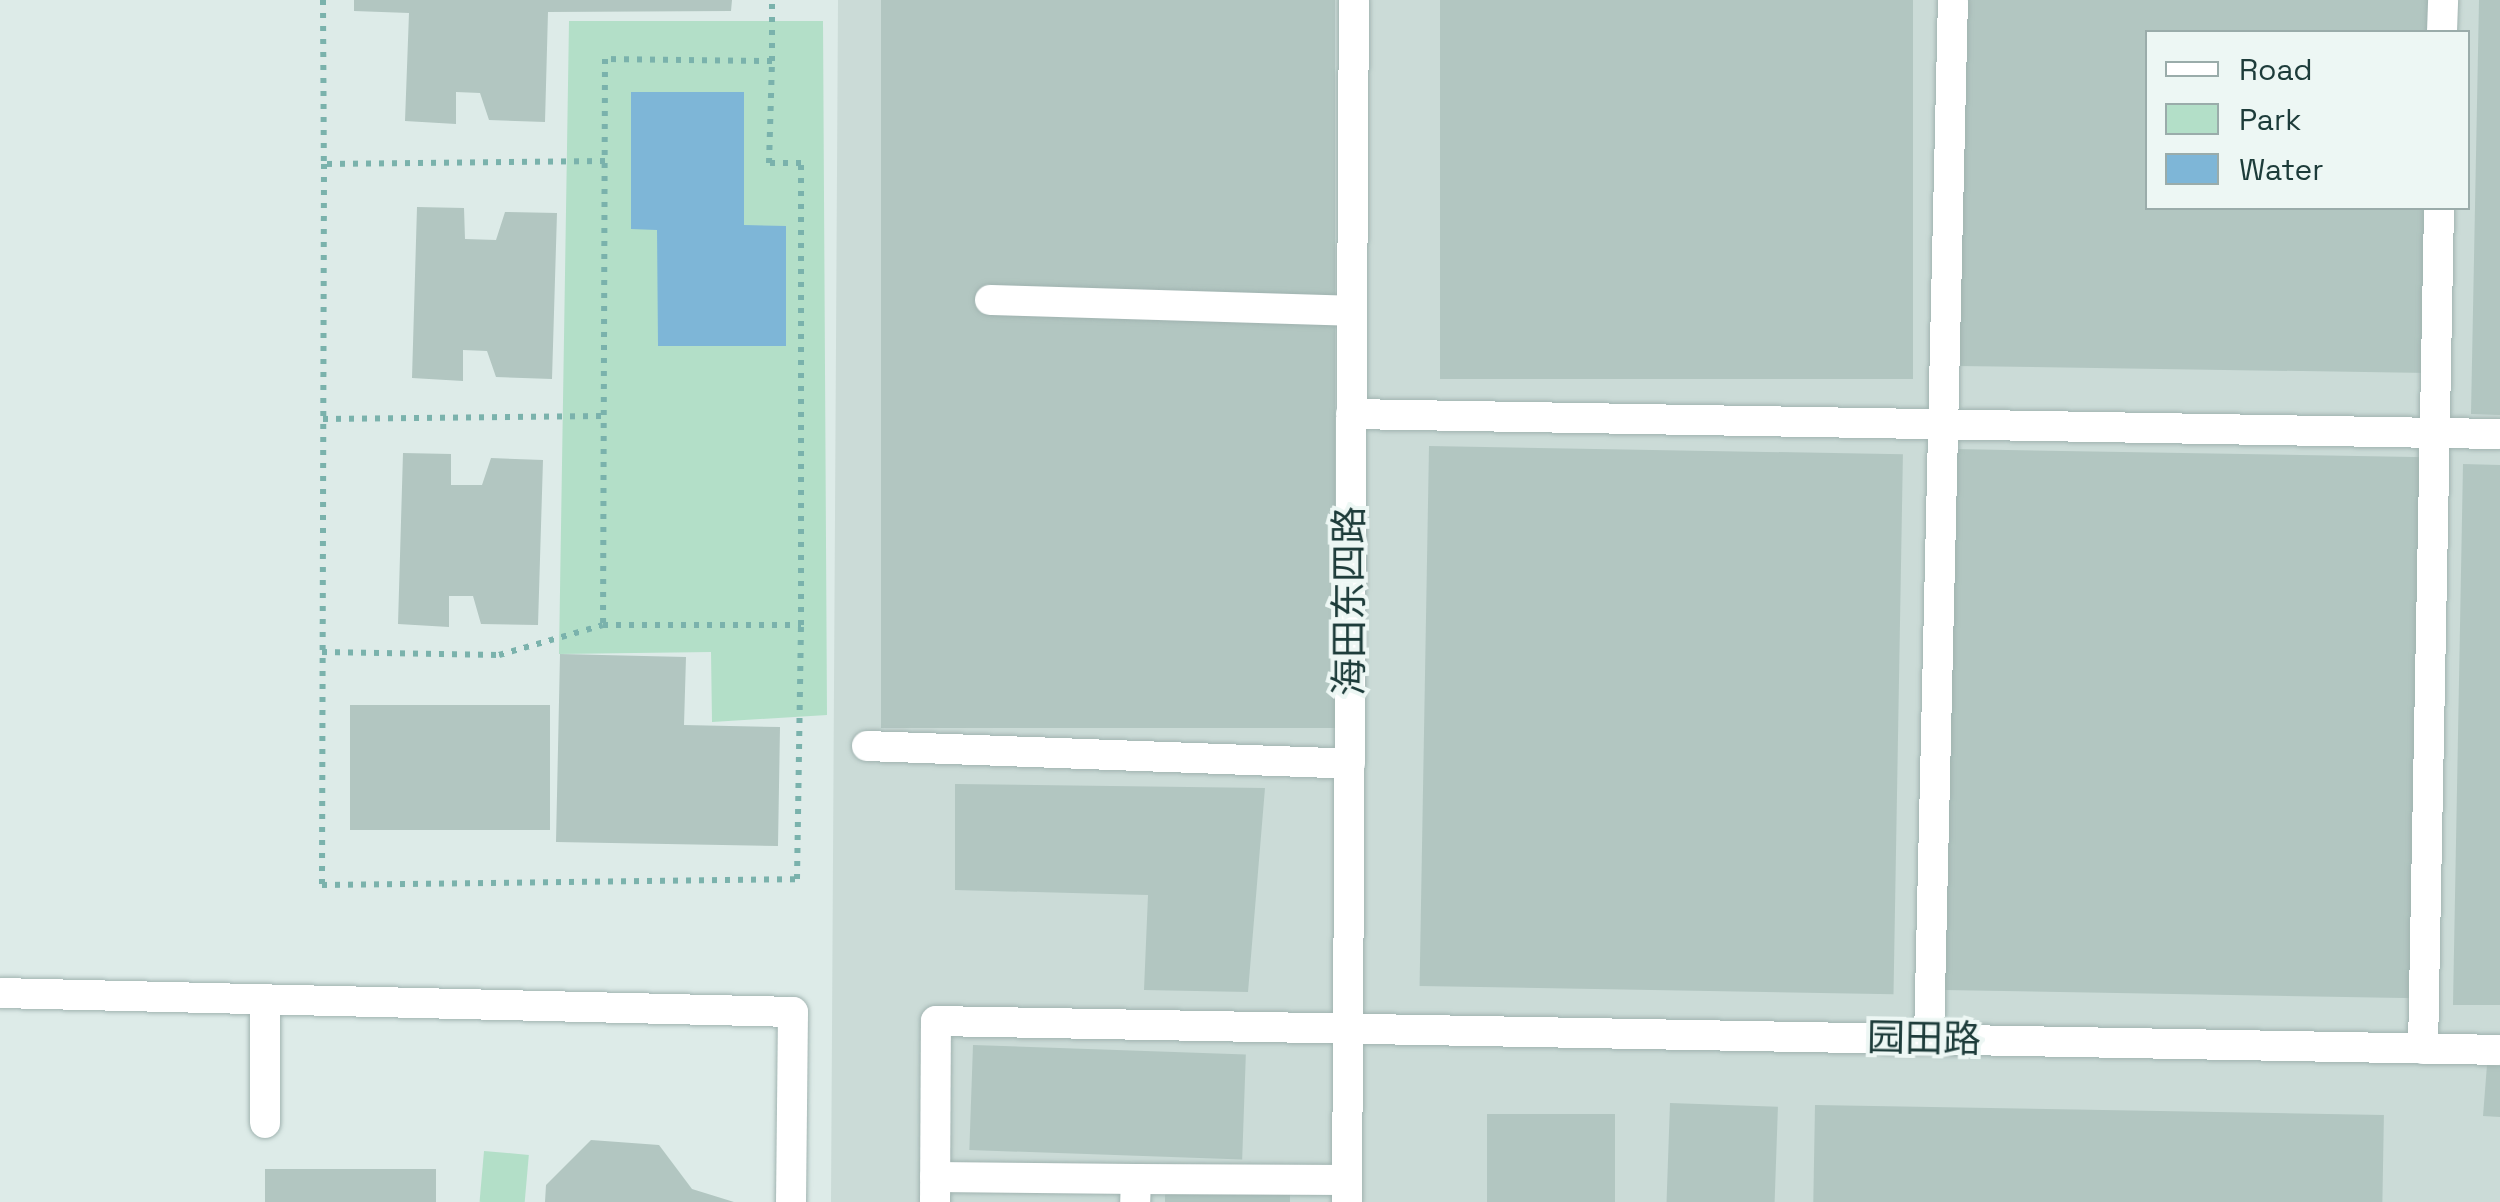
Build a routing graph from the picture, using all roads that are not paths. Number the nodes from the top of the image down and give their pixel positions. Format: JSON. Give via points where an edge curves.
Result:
{"nodes":[{"id":1,"x":1354,"y":0,"type":"edge"},
{"id":2,"x":1953,"y":0,"type":"edge"},
{"id":3,"x":2443,"y":0,"type":"edge"},
{"id":4,"x":2442,"y":30,"type":"edge"},
{"id":5,"x":2439,"y":210,"type":"edge"},
{"id":6,"x":990,"y":300,"type":"dead end"},
{"id":7,"x":1352,"y":311,"type":"junction"},
{"id":8,"x":1352,"y":414,"type":"junction"},
{"id":9,"x":1941,"y":425,"type":"junction"},
{"id":10,"x":2434,"y":433,"type":"junction"},
{"id":11,"x":2500,"y":434,"type":"edge"},
{"id":12,"x":866,"y":746,"type":"dead end"},
{"id":13,"x":1350,"y":764,"type":"junction"},
{"id":14,"x":0,"y":993,"type":"edge"},
{"id":15,"x":265,"y":1000,"type":"junction"},
{"id":16,"x":1348,"y":1028,"type":"junction"},
{"id":17,"x":1929,"y":1039,"type":"junction"},
{"id":18,"x":2423,"y":1049,"type":"junction"},
{"id":19,"x":2500,"y":1050,"type":"edge"},
{"id":20,"x":266,"y":1123,"type":"dead end"},
{"id":21,"x":935,"y":1189,"type":"edge"},
{"id":22,"x":1136,"y":1190,"type":"edge"},
{"id":23,"x":1347,"y":1191,"type":"edge"},
{"id":24,"x":790,"y":1202,"type":"edge"}],
"edges":[{"from":1,"to":7,"type":"lane","name":"海田东四路"},
{"from":2,"to":9,"type":"lane"},
{"from":3,"to":4,"type":"lane"},
{"from":5,"to":10,"type":"lane"},
{"from":6,"to":7,"type":"lane"},
{"from":7,"to":8,"type":"lane","name":"海田东四路"},
{"from":8,"to":9,"type":"lane"},
{"from":8,"to":13,"type":"lane","name":"海田东四路"},
{"from":9,"to":10,"type":"lane"},
{"from":9,"to":17,"type":"lane"},
{"from":10,"to":11,"type":"lane"},
{"from":10,"to":18,"type":"lane"},
{"from":12,"to":13,"type":"lane"},
{"from":13,"to":16,"type":"lane","name":"海田东四路"},
{"from":14,"to":15,"type":"lane"},
{"from":15,"to":20,"type":"lane"},
{"from":15,"to":24,"type":"lane","via":[[793,1012]]},
{"from":16,"to":17,"type":"lane","name":"园田路"},
{"from":16,"to":21,"type":"lane","name":"园田路","via":[[936,1021]]},
{"from":16,"to":23,"type":"lane","name":"海田东四路"},
{"from":17,"to":18,"type":"lane","name":"园田路"},
{"from":18,"to":19,"type":"lane","name":"园田路"},
{"from":21,"to":22,"type":"lane"},
{"from":22,"to":23,"type":"lane"}]}
